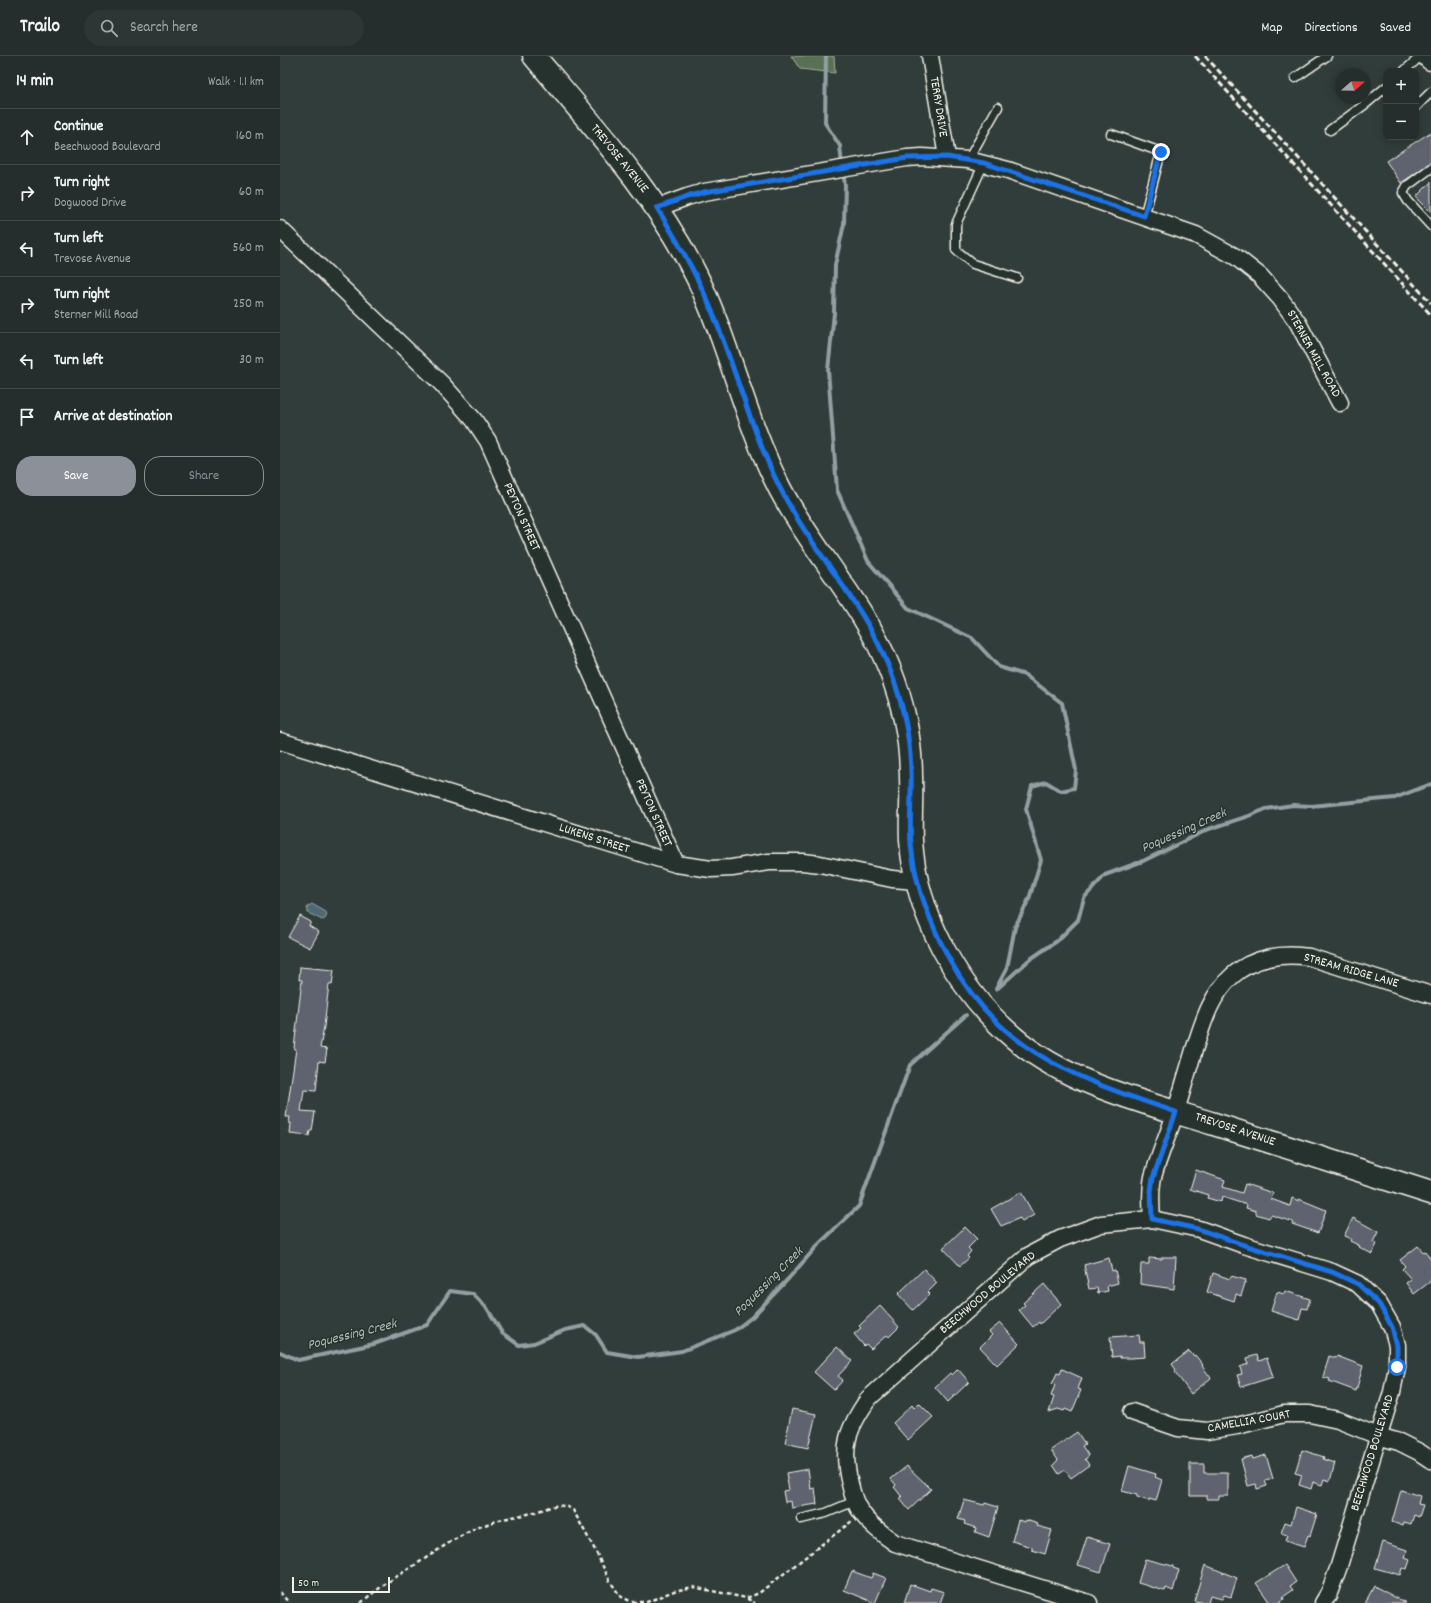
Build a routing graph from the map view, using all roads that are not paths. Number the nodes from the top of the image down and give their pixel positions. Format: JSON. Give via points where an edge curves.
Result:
{"nodes":[{"id":1,"x":534,"y":56,"type":"edge"},
{"id":2,"x":930,"y":56,"type":"edge"},
{"id":3,"x":1327,"y":56,"type":"edge"},
{"id":4,"x":1421,"y":56,"type":"edge"},
{"id":5,"x":1428,"y":56,"type":"edge"},
{"id":6,"x":1431,"y":59,"type":"edge"},
{"id":7,"x":1407,"y":68,"type":"edge"},
{"id":8,"x":1296,"y":78,"type":"dead end"},
{"id":9,"x":1383,"y":90,"type":"edge"},
{"id":10,"x":1431,"y":92,"type":"edge"},
{"id":11,"x":1419,"y":104,"type":"edge"},
{"id":12,"x":998,"y":107,"type":"dead end"},
{"id":13,"x":1330,"y":130,"type":"dead end"},
{"id":14,"x":1110,"y":134,"type":"dead end"},
{"id":15,"x":947,"y":157,"type":"junction"},
{"id":16,"x":976,"y":161,"type":"junction"},
{"id":17,"x":1431,"y":168,"type":"edge"},
{"id":18,"x":657,"y":208,"type":"junction"},
{"id":19,"x":1144,"y":216,"type":"junction"},
{"id":20,"x":1431,"y":226,"type":"edge"},
{"id":21,"x":280,"y":229,"type":"edge"},
{"id":22,"x":1017,"y":278,"type":"dead end"},
{"id":23,"x":1340,"y":404,"type":"dead end"},
{"id":24,"x":280,"y":741,"type":"edge"},
{"id":25,"x":676,"y":864,"type":"junction"},
{"id":26,"x":917,"y":881,"type":"junction"},
{"id":27,"x":1431,"y":995,"type":"edge"},
{"id":28,"x":1176,"y":1112,"type":"junction"},
{"id":29,"x":1431,"y":1193,"type":"edge"},
{"id":30,"x":1152,"y":1219,"type":"junction"},
{"id":31,"x":1132,"y":1412,"type":"dead end"},
{"id":32,"x":1378,"y":1436,"type":"junction"},
{"id":33,"x":1431,"y":1460,"type":"edge"},
{"id":34,"x":855,"y":1500,"type":"junction"},
{"id":35,"x":801,"y":1519,"type":"dead end"},
{"id":36,"x":1089,"y":1603,"type":"edge"},
{"id":37,"x":1323,"y":1603,"type":"edge"}],
"edges":[{"from":1,"to":18,"type":"street","name":"TREVOSE AVENUE","via":[[635,177]]},
{"from":2,"to":15,"type":"street","name":"TERRY DRIVE"},
{"from":3,"to":8,"type":"lane"},
{"from":4,"to":7,"type":"lane"},
{"from":5,"to":6,"type":"street"},
{"from":9,"to":13,"type":"lane"},
{"from":10,"to":11,"type":"lane"},
{"from":12,"to":16,"type":"lane"},
{"from":14,"to":19,"type":"lane","via":[[1161,152]]},
{"from":15,"to":16,"type":"street","name":"STERNER MILL ROAD"},
{"from":15,"to":18,"type":"street","name":"STERNER MILL ROAD","via":[[907,158],[704,192]]},
{"from":16,"to":19,"type":"street","name":"STERNER MILL ROAD"},
{"from":16,"to":22,"type":"lane","via":[[956,224],[956,250],[973,264]]},
{"from":17,"to":20,"type":"lane","via":[[1403,193]]},
{"from":18,"to":26,"type":"street","name":"TREVOSE AVENUE","via":[[680,244],[714,315],[756,434],[780,489],[797,519],[863,616],[890,669],[903,710],[910,752],[911,844]]},
{"from":19,"to":23,"type":"street","name":"STERNER MILL ROAD","via":[[1223,248],[1260,276],[1298,323]]},
{"from":21,"to":25,"type":"street","name":"PEYTON STREET","via":[[442,384],[474,420],[488,441]]},
{"from":24,"to":25,"type":"street","name":"LUKENS STREET"},
{"from":25,"to":26,"type":"street","name":"LUKENS STREET","via":[[711,869],[769,862],[803,862]]},
{"from":26,"to":28,"type":"street","name":"TREVOSE AVENUE","via":[[926,911],[948,958],[969,991],[1022,1045],[1060,1068],[1116,1092]]},
{"from":27,"to":28,"type":"street","name":"STREAM RIDGE LANE","via":[[1309,957],[1276,956],[1246,966],[1232,976],[1211,1003],[1204,1018]]},
{"from":28,"to":29,"type":"street","name":"TREVOSE AVENUE"},
{"from":28,"to":30,"type":"street","name":"STREAM RIDGE LANE","via":[[1153,1178]]},
{"from":30,"to":32,"type":"street","name":"BEECHWOOD BOULEVARD","via":[[1198,1229],[1332,1272],[1358,1284],[1379,1304],[1392,1327],[1397,1346],[1397,1367]]},
{"from":30,"to":34,"type":"street","name":"BEECHWOOD BOULEVARD","via":[[1101,1224],[1060,1239],[1028,1256],[869,1398],[855,1417],[846,1445],[847,1470]]},
{"from":31,"to":32,"type":"street","name":"CAMELLIA COURT","via":[[1178,1428],[1207,1431],[1284,1414],[1310,1414],[1338,1420]]},
{"from":32,"to":33,"type":"street","name":"CAMELLIA COURT","via":[[1409,1446]]},
{"from":32,"to":37,"type":"street","name":"BEECHWOOD BOULEVARD","via":[[1338,1569]]},
{"from":34,"to":35,"type":"lane","via":[[826,1513]]},
{"from":34,"to":36,"type":"street","name":"BEECHWOOD BOULEVARD","via":[[860,1512],[876,1530],[895,1543]]}]}
